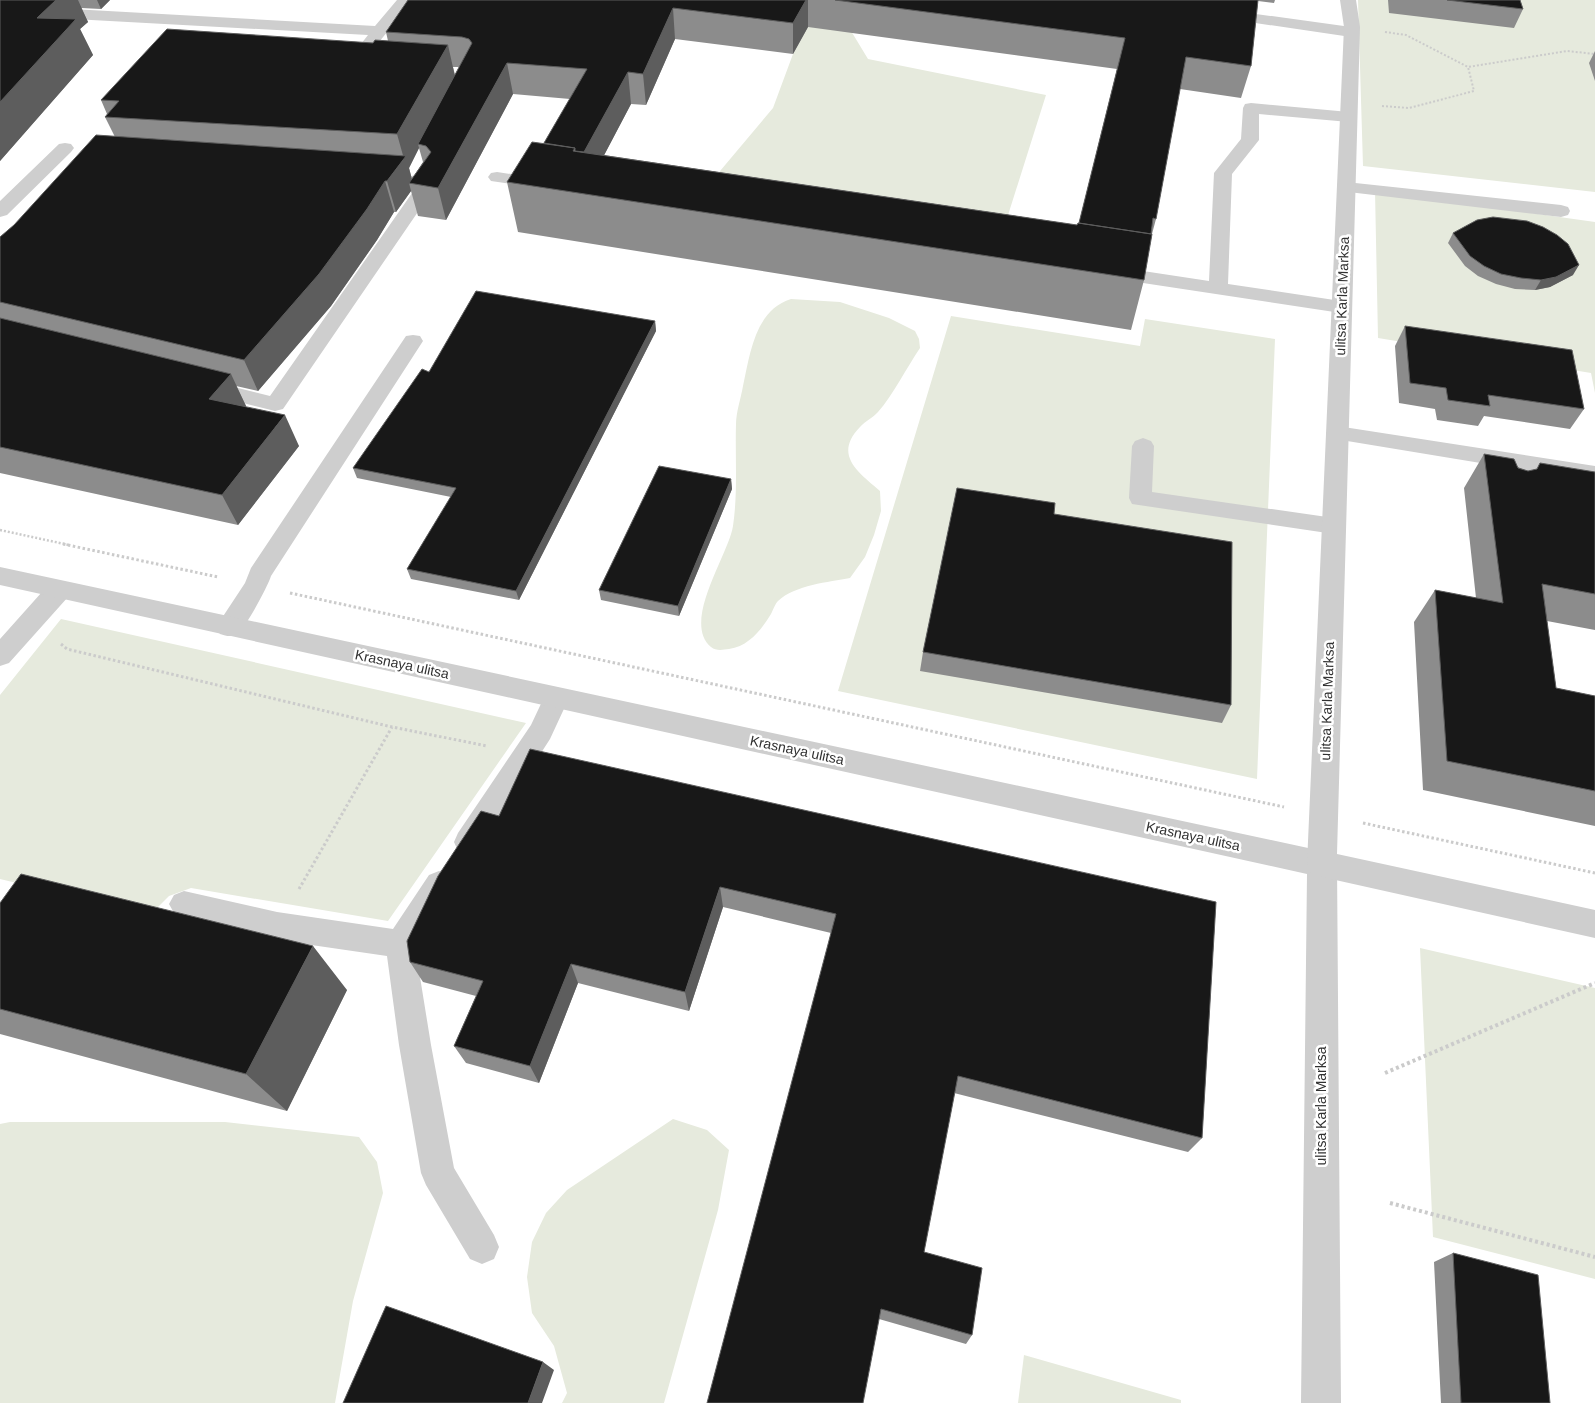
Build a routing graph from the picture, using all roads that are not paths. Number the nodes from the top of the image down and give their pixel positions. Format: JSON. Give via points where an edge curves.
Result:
{"nodes":[{"id":1,"x":405,"y":0,"type":"edge"},
{"id":2,"x":1348,"y":0,"type":"edge"},
{"id":3,"x":0,"y":10,"type":"edge"},
{"id":4,"x":1203,"y":12,"type":"edge"},
{"id":5,"x":1351,"y":29,"type":"junction"},
{"id":6,"x":380,"y":31,"type":"junction"},
{"id":7,"x":362,"y":53,"type":"edge"},
{"id":8,"x":1349,"y":110,"type":"junction"},
{"id":9,"x":79,"y":134,"type":"dead end"},
{"id":10,"x":414,"y":173,"type":"edge"},
{"id":11,"x":497,"y":176,"type":"dead end"},
{"id":12,"x":565,"y":187,"type":"edge"},
{"id":13,"x":1346,"y":187,"type":"junction"},
{"id":14,"x":1561,"y":210,"type":"dead end"},
{"id":15,"x":0,"y":211,"type":"edge"},
{"id":16,"x":1092,"y":269,"type":"edge"},
{"id":17,"x":1218,"y":288,"type":"junction"},
{"id":18,"x":1341,"y":307,"type":"junction"},
{"id":19,"x":413,"y":341,"type":"dead end"},
{"id":20,"x":190,"y":383,"type":"edge"},
{"id":21,"x":1337,"y":434,"type":"junction"},
{"id":22,"x":1143,"y":446,"type":"dead end"},
{"id":23,"x":1595,"y":474,"type":"edge"},
{"id":24,"x":1334,"y":526,"type":"junction"},
{"id":25,"x":0,"y":576,"type":"edge"},
{"id":26,"x":59,"y":590,"type":"junction"},
{"id":27,"x":229,"y":626,"type":"junction"},
{"id":28,"x":0,"y":656,"type":"edge"},
{"id":29,"x":556,"y":698,"type":"junction"},
{"id":30,"x":1322,"y":864,"type":"junction"},
{"id":31,"x":184,"y":904,"type":"dead end"},
{"id":32,"x":1595,"y":924,"type":"edge"},
{"id":33,"x":400,"y":944,"type":"junction"},
{"id":34,"x":482,"y":1247,"type":"dead end"},
{"id":35,"x":1321,"y":1403,"type":"edge"}],
"edges":[{"from":1,"to":6,"type":"lane"},
{"from":2,"to":5,"type":"street","name":"ulitsa Karla Marksa"},
{"from":3,"to":6,"type":"lane"},
{"from":4,"to":5,"type":"lane"},
{"from":5,"to":8,"type":"street","name":"ulitsa Karla Marksa"},
{"from":6,"to":7,"type":"lane"},
{"from":8,"to":13,"type":"street","name":"ulitsa Karla Marksa"},
{"from":8,"to":17,"type":"lane","via":[[1251,108],[1250,140],[1223,173]]},
{"from":9,"to":15,"type":"lane","via":[[72,153]]},
{"from":10,"to":20,"type":"lane","via":[[428,184],[275,404]]},
{"from":11,"to":12,"type":"lane"},
{"from":13,"to":14,"type":"lane"},
{"from":13,"to":18,"type":"street","name":"ulitsa Karla Marksa"},
{"from":16,"to":17,"type":"lane"},
{"from":17,"to":18,"type":"lane"},
{"from":18,"to":21,"type":"street","name":"ulitsa Karla Marksa"},
{"from":19,"to":27,"type":"lane"},
{"from":21,"to":23,"type":"lane","via":[[1502,468]]},
{"from":21,"to":24,"type":"street","name":"ulitsa Karla Marksa"},
{"from":22,"to":24,"type":"lane","via":[[1140,498]]},
{"from":24,"to":30,"type":"street","name":"ulitsa Karla Marksa"},
{"from":25,"to":26,"type":"street","name":"Krasnaya ulitsa"},
{"from":26,"to":27,"type":"street","name":"Krasnaya ulitsa"},
{"from":26,"to":28,"type":"lane"},
{"from":27,"to":29,"type":"street","name":"Krasnaya ulitsa"},
{"from":29,"to":30,"type":"street","name":"Krasnaya ulitsa"},
{"from":29,"to":33,"type":"lane","via":[[541,730]]},
{"from":30,"to":32,"type":"street","name":"Krasnaya ulitsa"},
{"from":30,"to":35,"type":"street","name":"ulitsa Karla Marksa"},
{"from":31,"to":33,"type":"lane","via":[[277,926]]},
{"from":33,"to":34,"type":"lane","via":[[438,1173]]}]}
